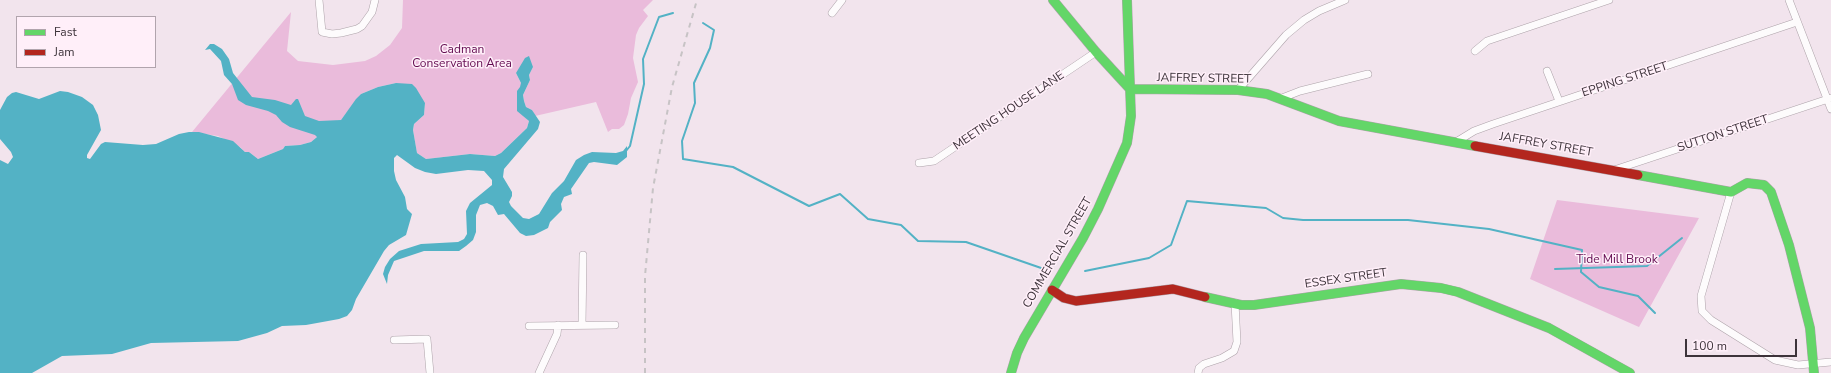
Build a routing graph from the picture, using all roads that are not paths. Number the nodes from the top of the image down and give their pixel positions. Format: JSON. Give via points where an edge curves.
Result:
{"nodes":[{"id":1,"x":318,"y":0,"type":"edge"},
{"id":2,"x":375,"y":0,"type":"edge"},
{"id":3,"x":842,"y":0,"type":"edge"},
{"id":4,"x":1053,"y":0,"type":"edge"},
{"id":5,"x":1127,"y":0,"type":"edge"},
{"id":6,"x":1345,"y":0,"type":"edge"},
{"id":7,"x":1609,"y":0,"type":"edge"},
{"id":8,"x":1789,"y":0,"type":"edge"},
{"id":9,"x":832,"y":13,"type":"dead end"},
{"id":10,"x":1797,"y":22,"type":"junction"},
{"id":11,"x":1475,"y":51,"type":"dead end"},
{"id":12,"x":1096,"y":52,"type":"junction"},
{"id":13,"x":1547,"y":71,"type":"dead end"},
{"id":14,"x":1368,"y":74,"type":"dead end"},
{"id":15,"x":1130,"y":89,"type":"junction"},
{"id":16,"x":1238,"y":90,"type":"junction"},
{"id":17,"x":1282,"y":98,"type":"junction"},
{"id":18,"x":1829,"y":99,"type":"edge"},
{"id":19,"x":1559,"y":101,"type":"junction"},
{"id":20,"x":1831,"y":110,"type":"edge"},
{"id":21,"x":1456,"y":142,"type":"junction"},
{"id":22,"x":919,"y":163,"type":"dead end"},
{"id":23,"x":1614,"y":170,"type":"junction"},
{"id":24,"x":1731,"y":192,"type":"junction"},
{"id":25,"x":583,"y":254,"type":"dead end"},
{"id":26,"x":1052,"y":290,"type":"junction"},
{"id":27,"x":1235,"y":303,"type":"junction"},
{"id":28,"x":558,"y":325,"type":"junction"},
{"id":29,"x":582,"y":325,"type":"junction"},
{"id":30,"x":615,"y":325,"type":"dead end"},
{"id":31,"x":529,"y":326,"type":"dead end"},
{"id":32,"x":394,"y":340,"type":"dead end"},
{"id":33,"x":1831,"y":362,"type":"edge"},
{"id":34,"x":1814,"y":368,"type":"edge"},
{"id":35,"x":430,"y":373,"type":"edge"},
{"id":36,"x":539,"y":373,"type":"edge"},
{"id":37,"x":1011,"y":373,"type":"edge"},
{"id":38,"x":1198,"y":373,"type":"edge"},
{"id":39,"x":1630,"y":373,"type":"edge"}],
"edges":[{"from":1,"to":2,"type":"street","via":[[322,32],[332,34],[341,34],[362,26],[372,12]]},
{"from":3,"to":9,"type":"street"},
{"from":4,"to":12,"type":"street"},
{"from":5,"to":15,"type":"street","name":"COMMERCIAL STREET"},
{"from":6,"to":16,"type":"street","via":[[1319,11],[1286,35]]},
{"from":7,"to":11,"type":"street","via":[[1487,41]]},
{"from":8,"to":10,"type":"street"},
{"from":10,"to":18,"type":"street"},
{"from":10,"to":19,"type":"street","name":"EPPING STREET"},
{"from":12,"to":15,"type":"street"},
{"from":12,"to":22,"type":"street","name":"MEETING HOUSE LANE","via":[[934,161]]},
{"from":13,"to":19,"type":"street"},
{"from":14,"to":17,"type":"street"},
{"from":15,"to":16,"type":"street","name":"JAFFREY STREET"},
{"from":15,"to":26,"type":"street","name":"COMMERCIAL STREET","via":[[1131,116],[1126,143],[1098,209]]},
{"from":16,"to":17,"type":"street","name":"JAFFREY STREET"},
{"from":17,"to":21,"type":"street","name":"JAFFREY STREET","via":[[1339,121]]},
{"from":18,"to":20,"type":"street"},
{"from":18,"to":23,"type":"street","name":"SUTTON STREET"},
{"from":19,"to":21,"type":"street","name":"EPPING STREET","via":[[1474,131]]},
{"from":21,"to":23,"type":"street","name":"JAFFREY STREET"},
{"from":23,"to":24,"type":"street","name":"JAFFREY STREET"},
{"from":24,"to":34,"type":"street","via":[[1747,183],[1755,183],[1764,185],[1771,192],[1789,246],[1810,328]]},
{"from":24,"to":34,"type":"street","via":[[1701,296],[1702,311],[1711,320],[1775,360]]},
{"from":25,"to":29,"type":"street"},
{"from":26,"to":27,"type":"street","name":"ESSEX STREET","via":[[1064,298],[1076,301],[1173,289]]},
{"from":26,"to":37,"type":"street","name":"COMMERCIAL STREET","via":[[1024,338]]},
{"from":27,"to":38,"type":"street","via":[[1237,342],[1234,351],[1204,364]]},
{"from":27,"to":39,"type":"street","name":"ESSEX STREET","via":[[1263,304],[1400,284],[1441,288],[1458,292],[1549,328]]},
{"from":28,"to":29,"type":"street"},
{"from":28,"to":31,"type":"street"},
{"from":28,"to":36,"type":"street","via":[[557,334]]},
{"from":29,"to":30,"type":"street"},
{"from":32,"to":35,"type":"street","via":[[427,339]]},
{"from":33,"to":34,"type":"street"}]}
